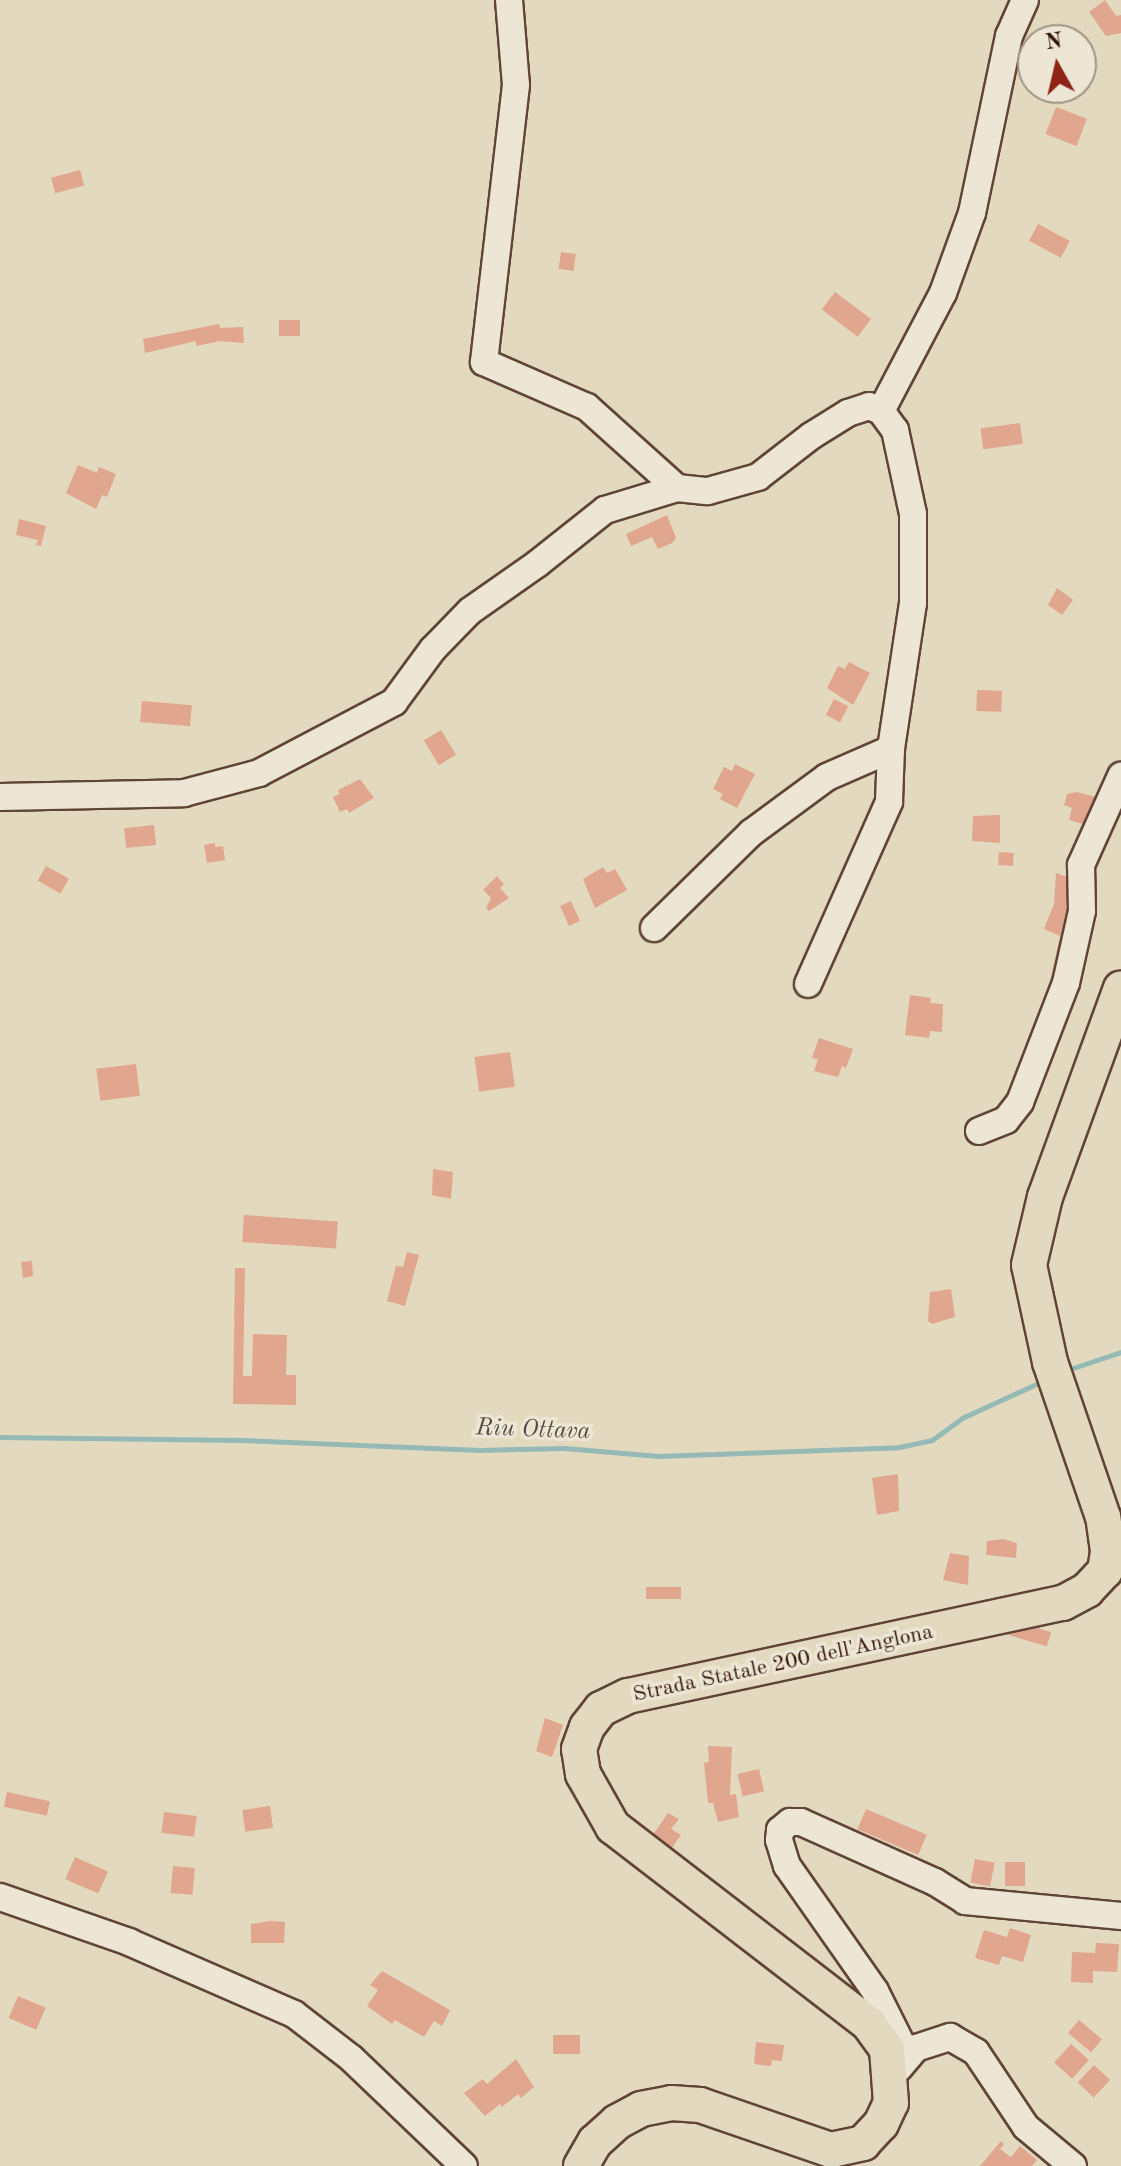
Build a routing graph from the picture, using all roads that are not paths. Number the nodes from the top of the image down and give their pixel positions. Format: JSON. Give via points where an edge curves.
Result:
{"nodes":[{"id":1,"x":509,"y":0,"type":"edge"},
{"id":2,"x":1025,"y":0,"type":"edge"},
{"id":3,"x":881,"y":411,"type":"junction"},
{"id":4,"x":677,"y":488,"type":"junction"},
{"id":5,"x":891,"y":749,"type":"junction"},
{"id":6,"x":1121,"y":776,"type":"edge"},
{"id":7,"x":0,"y":797,"type":"edge"},
{"id":8,"x":654,"y":928,"type":"dead end"},
{"id":9,"x":808,"y":984,"type":"dead end"},
{"id":10,"x":1121,"y":988,"type":"edge"},
{"id":11,"x":979,"y":1131,"type":"dead end"},
{"id":12,"x":0,"y":1897,"type":"edge"},
{"id":13,"x":1121,"y":1916,"type":"edge"},
{"id":14,"x":900,"y":2067,"type":"junction"},
{"id":15,"x":464,"y":2166,"type":"edge"},
{"id":16,"x":581,"y":2166,"type":"edge"},
{"id":17,"x":1073,"y":2166,"type":"edge"}],
"edges":[{"from":1,"to":4,"type":"street","via":[[516,85],[484,362],[587,407]]},
{"from":2,"to":3,"type":"street","via":[[1009,36],[967,226],[943,293]]},
{"from":3,"to":4,"type":"street","via":[[869,406],[848,413],[758,477],[708,491]]},
{"from":3,"to":5,"type":"street","via":[[895,430],[913,514],[913,603]]},
{"from":4,"to":7,"type":"street","via":[[605,510],[470,611],[433,649],[394,702],[259,773],[184,793]]},
{"from":5,"to":8,"type":"street","via":[[827,777],[751,833]]},
{"from":5,"to":9,"type":"street","via":[[889,802]]},
{"from":6,"to":11,"type":"street","via":[[1081,865],[1082,911],[1066,983],[1020,1102],[1006,1120]]},
{"from":10,"to":14,"type":"main road","name":"Strada Statale 200 dell'Anglona","via":[[1034,1236],[1031,1285],[1050,1362],[1103,1517],[1105,1571],[1087,1590],[1063,1603],[628,1696],[601,1709],[579,1749],[583,1774],[613,1827],[869,2024]]},
{"from":12,"to":15,"type":"street","via":[[129,1942],[294,2014],[351,2058]]},
{"from":13,"to":14,"type":"street","via":[[965,1901],[935,1882],[801,1822],[790,1822],[780,1830],[779,1840],[787,1866],[875,1991]]},
{"from":14,"to":16,"type":"main road","name":"Strada Statale 200 dell'Anglona","via":[[881,2124],[863,2143],[831,2150],[700,2105],[671,2103],[641,2109],[617,2122],[595,2142]]},
{"from":14,"to":17,"type":"street","via":[[916,2048],[950,2037],[976,2052],[1026,2127]]}]}
